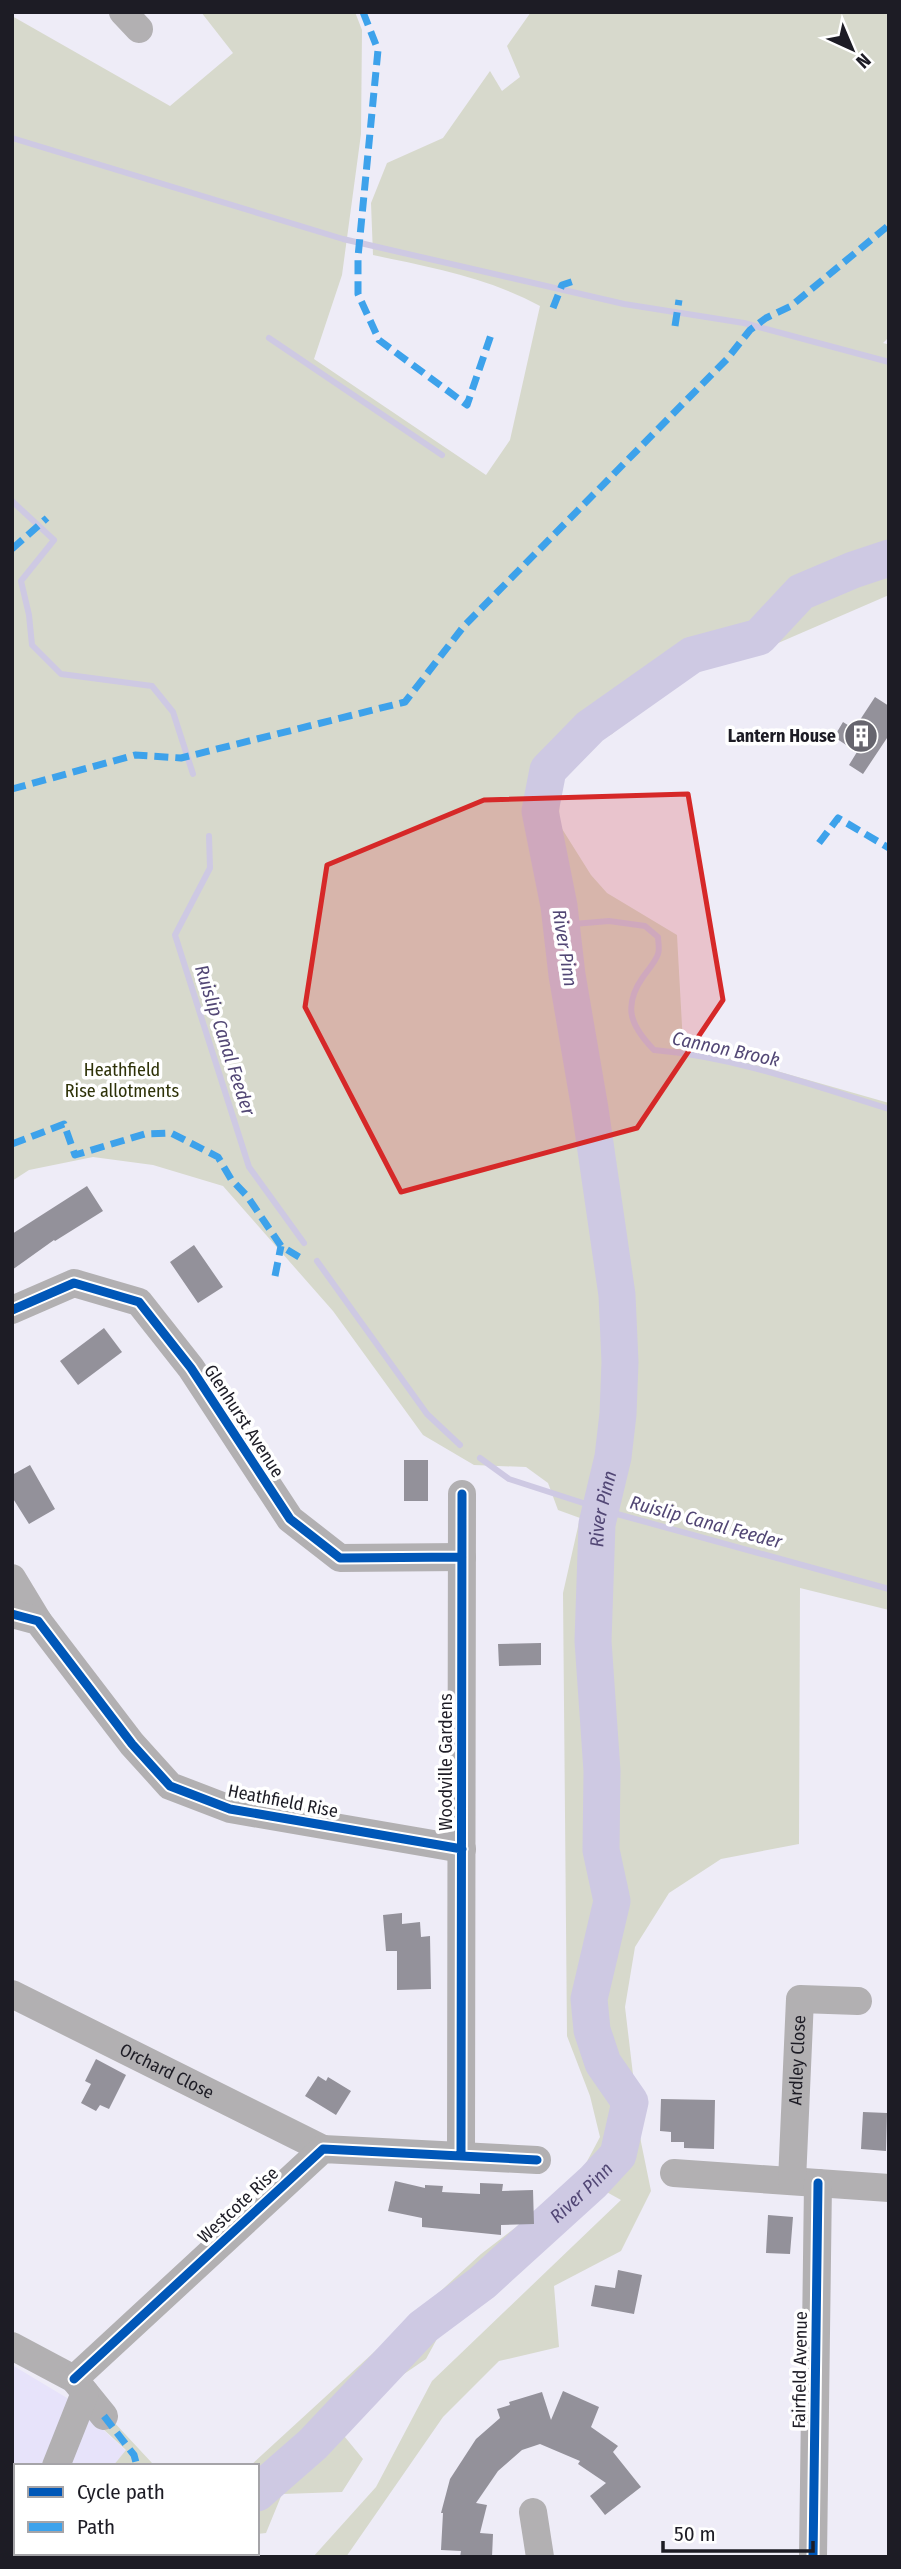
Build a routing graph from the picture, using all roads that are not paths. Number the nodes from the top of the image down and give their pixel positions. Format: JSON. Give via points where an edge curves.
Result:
{"nodes":[{"id":1,"x":12,"y":1310,"type":"edge"},
{"id":2,"x":463,"y":1494,"type":"dead end"},
{"id":3,"x":462,"y":1557,"type":"junction"},
{"id":4,"x":12,"y":1578,"type":"edge"},
{"id":5,"x":25,"y":1617,"type":"edge"},
{"id":6,"x":462,"y":1849,"type":"junction"},
{"id":7,"x":12,"y":1994,"type":"edge"},
{"id":8,"x":858,"y":2001,"type":"dead end"},
{"id":9,"x":323,"y":2149,"type":"junction"},
{"id":10,"x":461,"y":2156,"type":"junction"},
{"id":11,"x":537,"y":2160,"type":"dead end"},
{"id":12,"x":674,"y":2173,"type":"dead end"},
{"id":13,"x":805,"y":2182,"type":"junction"},
{"id":14,"x":889,"y":2188,"type":"edge"},
{"id":15,"x":12,"y":2346,"type":"edge"},
{"id":16,"x":79,"y":2386,"type":"junction"},
{"id":17,"x":104,"y":2416,"type":"dead end"},
{"id":18,"x":57,"y":2464,"type":"edge"},
{"id":19,"x":533,"y":2512,"type":"dead end"},
{"id":20,"x":540,"y":2557,"type":"edge"},
{"id":21,"x":813,"y":2557,"type":"edge"}],
"edges":[{"from":1,"to":3,"type":"street","name":"Glenhurst Avenue","via":[[74,1283],[139,1301],[191,1368],[290,1520],[340,1558]]},
{"from":2,"to":3,"type":"street","name":"Woodville Gardens"},
{"from":3,"to":6,"type":"street","name":"Woodville Gardens"},
{"from":4,"to":5,"type":"street"},
{"from":5,"to":6,"type":"street","name":"Heathfield Rise","via":[[170,1786],[230,1809]]},
{"from":6,"to":10,"type":"street","name":"Woodville Gardens"},
{"from":7,"to":9,"type":"street","name":"Orchard Close"},
{"from":8,"to":13,"type":"street","name":"Ardley Close","via":[[800,1999]]},
{"from":9,"to":10,"type":"street"},
{"from":9,"to":16,"type":"street","name":"Westcote Rise"},
{"from":10,"to":11,"type":"street"},
{"from":12,"to":13,"type":"street"},
{"from":13,"to":14,"type":"street"},
{"from":13,"to":21,"type":"street","name":"Fairfield Avenue"},
{"from":15,"to":16,"type":"street"},
{"from":16,"to":17,"type":"street"},
{"from":16,"to":18,"type":"street"},
{"from":19,"to":20,"type":"street"}]}
